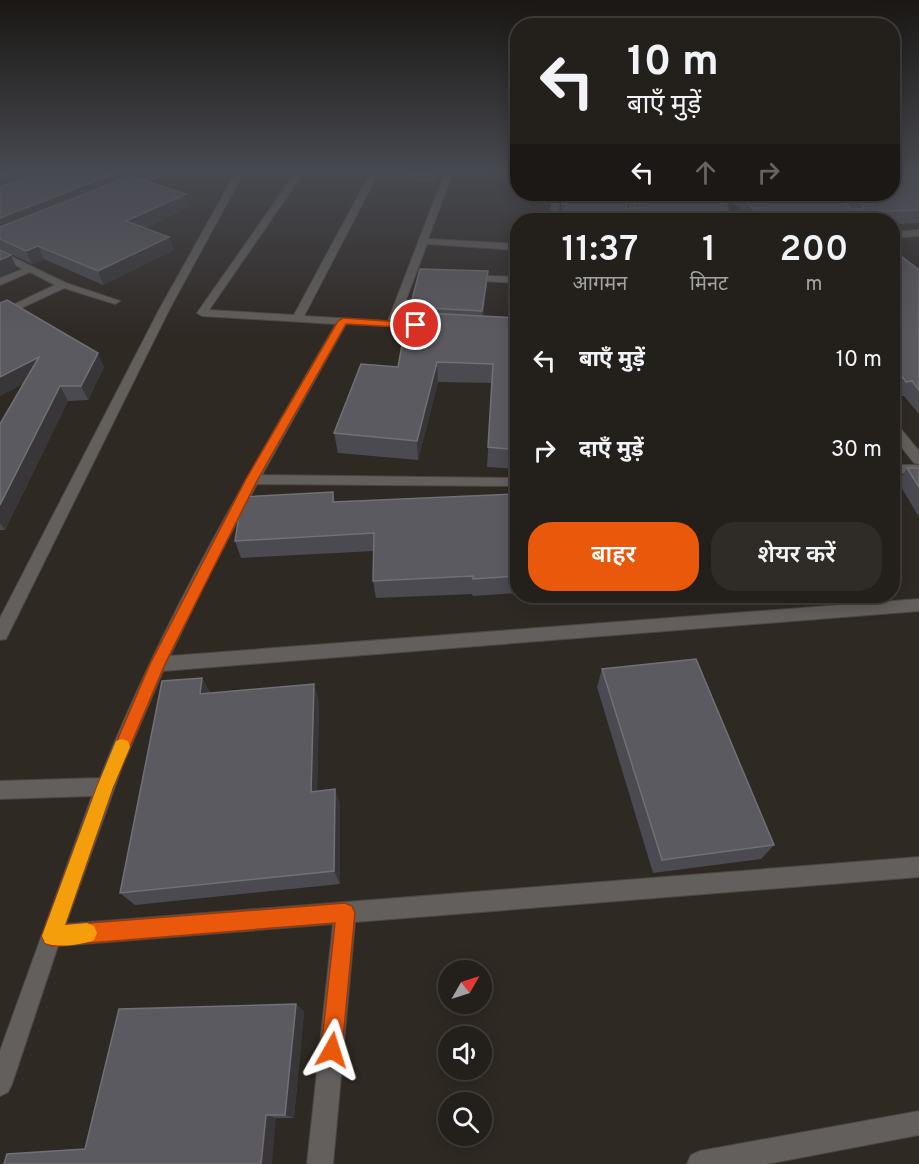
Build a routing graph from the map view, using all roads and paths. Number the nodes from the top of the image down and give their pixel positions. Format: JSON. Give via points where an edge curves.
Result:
{"nodes":[{"id":1,"x":210,"y":226,"type":"edge"},
{"id":2,"x":262,"y":226,"type":"edge"},
{"id":3,"x":346,"y":226,"type":"edge"},
{"id":4,"x":429,"y":226,"type":"edge"},
{"id":5,"x":919,"y":233,"type":"edge"},
{"id":6,"x":900,"y":234,"type":"edge"},
{"id":7,"x":423,"y":241,"type":"junction"},
{"id":8,"x":510,"y":246,"type":"edge"},
{"id":9,"x":0,"y":254,"type":"edge"},
{"id":10,"x":30,"y":269,"type":"junction"},
{"id":11,"x":410,"y":276,"type":"junction"},
{"id":12,"x":422,"y":276,"type":"edge"},
{"id":13,"x":458,"y":278,"type":"edge"},
{"id":14,"x":510,"y":280,"type":"edge"},
{"id":15,"x":0,"y":282,"type":"edge"},
{"id":16,"x":63,"y":285,"type":"junction"},
{"id":17,"x":115,"y":301,"type":"dead end"},
{"id":18,"x":0,"y":315,"type":"edge"},
{"id":19,"x":298,"y":318,"type":"junction"},
{"id":20,"x":343,"y":321,"type":"junction"},
{"id":21,"x":392,"y":324,"type":"junction"},
{"id":22,"x":440,"y":327,"type":"edge"},
{"id":23,"x":900,"y":436,"type":"edge"},
{"id":24,"x":919,"y":460,"type":"edge"},
{"id":25,"x":900,"y":469,"type":"edge"},
{"id":26,"x":919,"y":469,"type":"edge"},
{"id":27,"x":252,"y":479,"type":"junction"},
{"id":28,"x":510,"y":482,"type":"edge"},
{"id":29,"x":919,"y":605,"type":"edge"},
{"id":30,"x":0,"y":634,"type":"edge"},
{"id":31,"x":158,"y":664,"type":"junction"},
{"id":32,"x":105,"y":787,"type":"junction"},
{"id":33,"x":0,"y":790,"type":"edge"},
{"id":34,"x":919,"y":867,"type":"edge"},
{"id":35,"x":345,"y":913,"type":"junction"},
{"id":36,"x":52,"y":936,"type":"junction"},
{"id":37,"x":0,"y":1084,"type":"edge"},
{"id":38,"x":919,"y":1123,"type":"edge"},
{"id":39,"x":320,"y":1164,"type":"edge"},
{"id":40,"x":700,"y":1164,"type":"edge"}],
"edges":[{"from":1,"to":30,"type":"street"},
{"from":2,"to":19,"type":"street","via":[[202,313]]},
{"from":3,"to":19,"type":"street"},
{"from":4,"to":7,"type":"street"},
{"from":5,"to":6,"type":"street"},
{"from":7,"to":8,"type":"street"},
{"from":7,"to":11,"type":"street"},
{"from":9,"to":10,"type":"street"},
{"from":10,"to":15,"type":"street"},
{"from":10,"to":16,"type":"street"},
{"from":11,"to":12,"type":"street"},
{"from":11,"to":21,"type":"street"},
{"from":13,"to":14,"type":"street"},
{"from":16,"to":17,"type":"street"},
{"from":16,"to":18,"type":"street"},
{"from":19,"to":20,"type":"street"},
{"from":20,"to":21,"type":"street"},
{"from":20,"to":27,"type":"street"},
{"from":21,"to":22,"type":"street"},
{"from":23,"to":24,"type":"street"},
{"from":25,"to":26,"type":"street"},
{"from":27,"to":28,"type":"street"},
{"from":27,"to":31,"type":"street"},
{"from":29,"to":31,"type":"street"},
{"from":31,"to":32,"type":"street"},
{"from":32,"to":33,"type":"street"},
{"from":32,"to":36,"type":"street"},
{"from":34,"to":35,"type":"street"},
{"from":35,"to":36,"type":"street"},
{"from":35,"to":39,"type":"street"},
{"from":36,"to":37,"type":"street"},
{"from":38,"to":40,"type":"street"}]}
